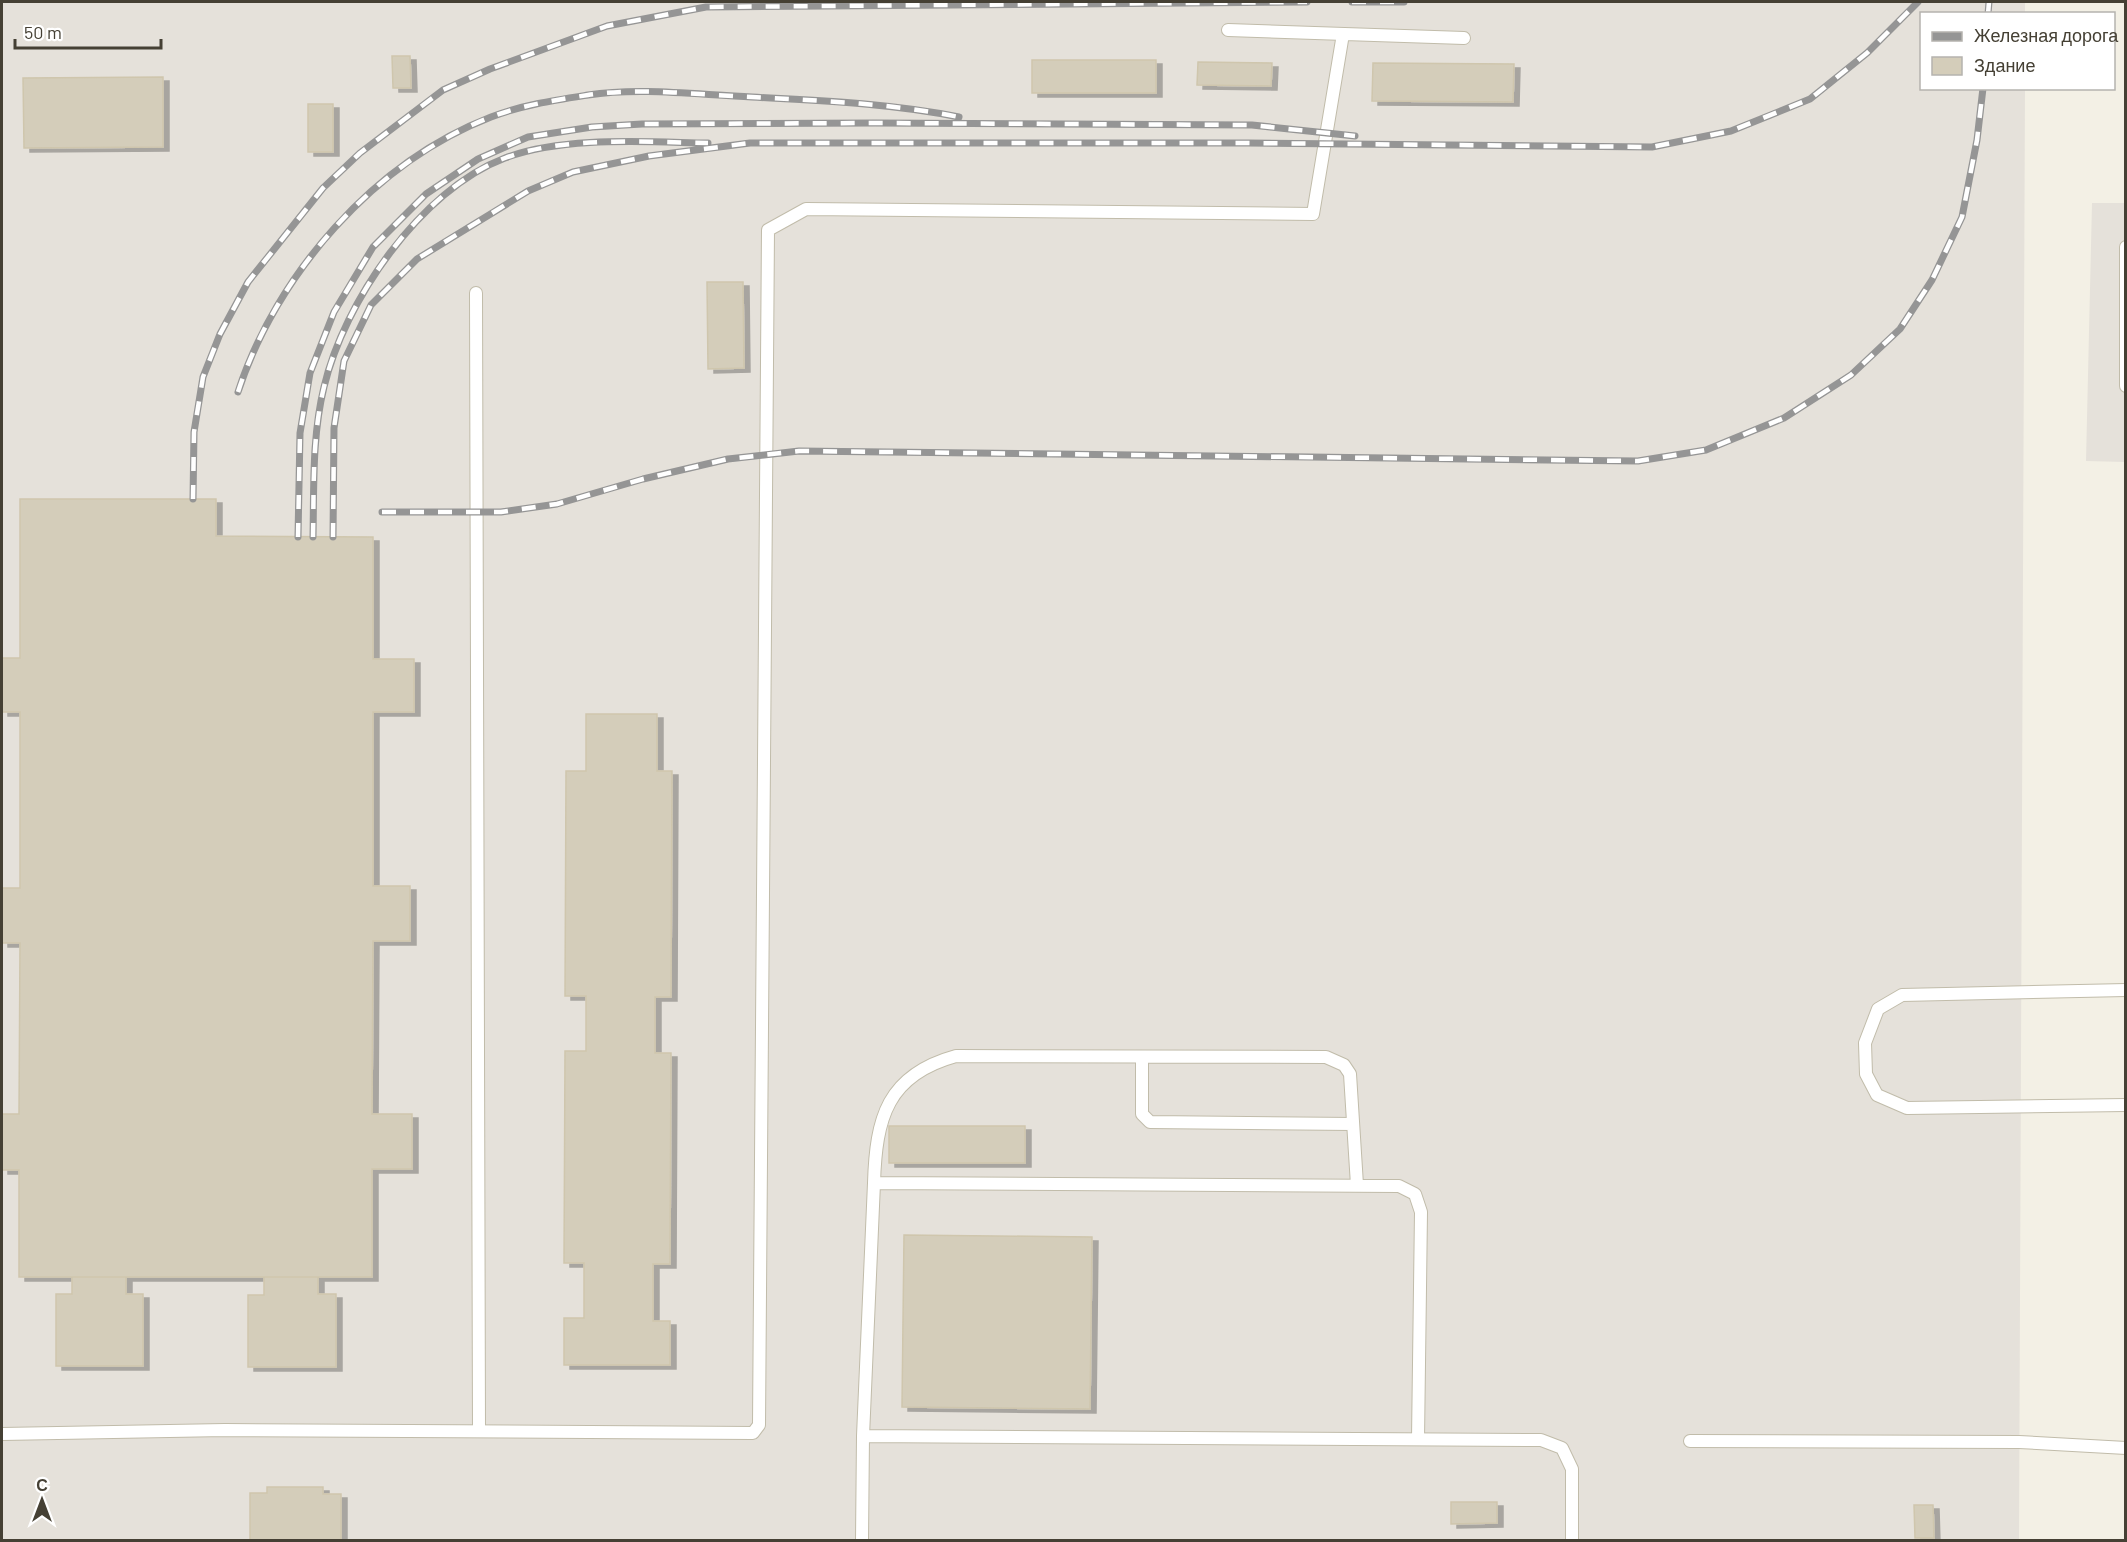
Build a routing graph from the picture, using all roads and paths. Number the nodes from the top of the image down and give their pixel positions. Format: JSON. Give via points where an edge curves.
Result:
{"nodes":[{"id":1,"x":1228,"y":30,"type":"dead end"},
{"id":2,"x":1343,"y":34,"type":"junction"},
{"id":3,"x":1464,"y":38,"type":"dead end"},
{"id":4,"x":2126,"y":247,"type":"edge"},
{"id":5,"x":476,"y":293,"type":"dead end"},
{"id":6,"x":2126,"y":386,"type":"edge"},
{"id":7,"x":2126,"y":990,"type":"edge"},
{"id":8,"x":1142,"y":1057,"type":"junction"},
{"id":9,"x":2126,"y":1105,"type":"edge"},
{"id":10,"x":1353,"y":1125,"type":"junction"},
{"id":11,"x":874,"y":1183,"type":"junction"},
{"id":12,"x":1357,"y":1185,"type":"junction"},
{"id":13,"x":479,"y":1430,"type":"junction"},
{"id":14,"x":2,"y":1434,"type":"edge"},
{"id":15,"x":863,"y":1436,"type":"junction"},
{"id":16,"x":1418,"y":1439,"type":"junction"},
{"id":17,"x":1690,"y":1440,"type":"dead end"},
{"id":18,"x":2126,"y":1448,"type":"edge"},
{"id":19,"x":862,"y":1540,"type":"edge"},
{"id":20,"x":1572,"y":1540,"type":"edge"}],
"edges":[{"from":1,"to":2,"type":"lane"},
{"from":2,"to":3,"type":"lane"},
{"from":2,"to":13,"type":"lane","via":[[1313,214],[806,209],[768,230],[759,1425],[753,1433]]},
{"from":4,"to":6,"type":"lane"},
{"from":5,"to":13,"type":"lane"},
{"from":7,"to":9,"type":"lane","via":[[1902,995],[1878,1009],[1865,1043],[1866,1074],[1877,1095],[1907,1108]]},
{"from":8,"to":10,"type":"lane","via":[[1326,1057],[1344,1065],[1350,1074]]},
{"from":8,"to":10,"type":"lane","via":[[1142,1114],[1150,1122]]},
{"from":8,"to":11,"type":"lane","via":[[956,1056],[931,1063],[903,1083],[882,1115]]},
{"from":10,"to":12,"type":"lane"},
{"from":11,"to":12,"type":"lane"},
{"from":11,"to":15,"type":"lane"},
{"from":12,"to":16,"type":"lane","via":[[1399,1186],[1415,1194],[1421,1212]]},
{"from":13,"to":14,"type":"lane"},
{"from":15,"to":16,"type":"lane"},
{"from":15,"to":19,"type":"lane"},
{"from":16,"to":20,"type":"lane","via":[[1541,1440],[1562,1448],[1572,1469]]},
{"from":17,"to":18,"type":"lane","via":[[2019,1442]]}]}
